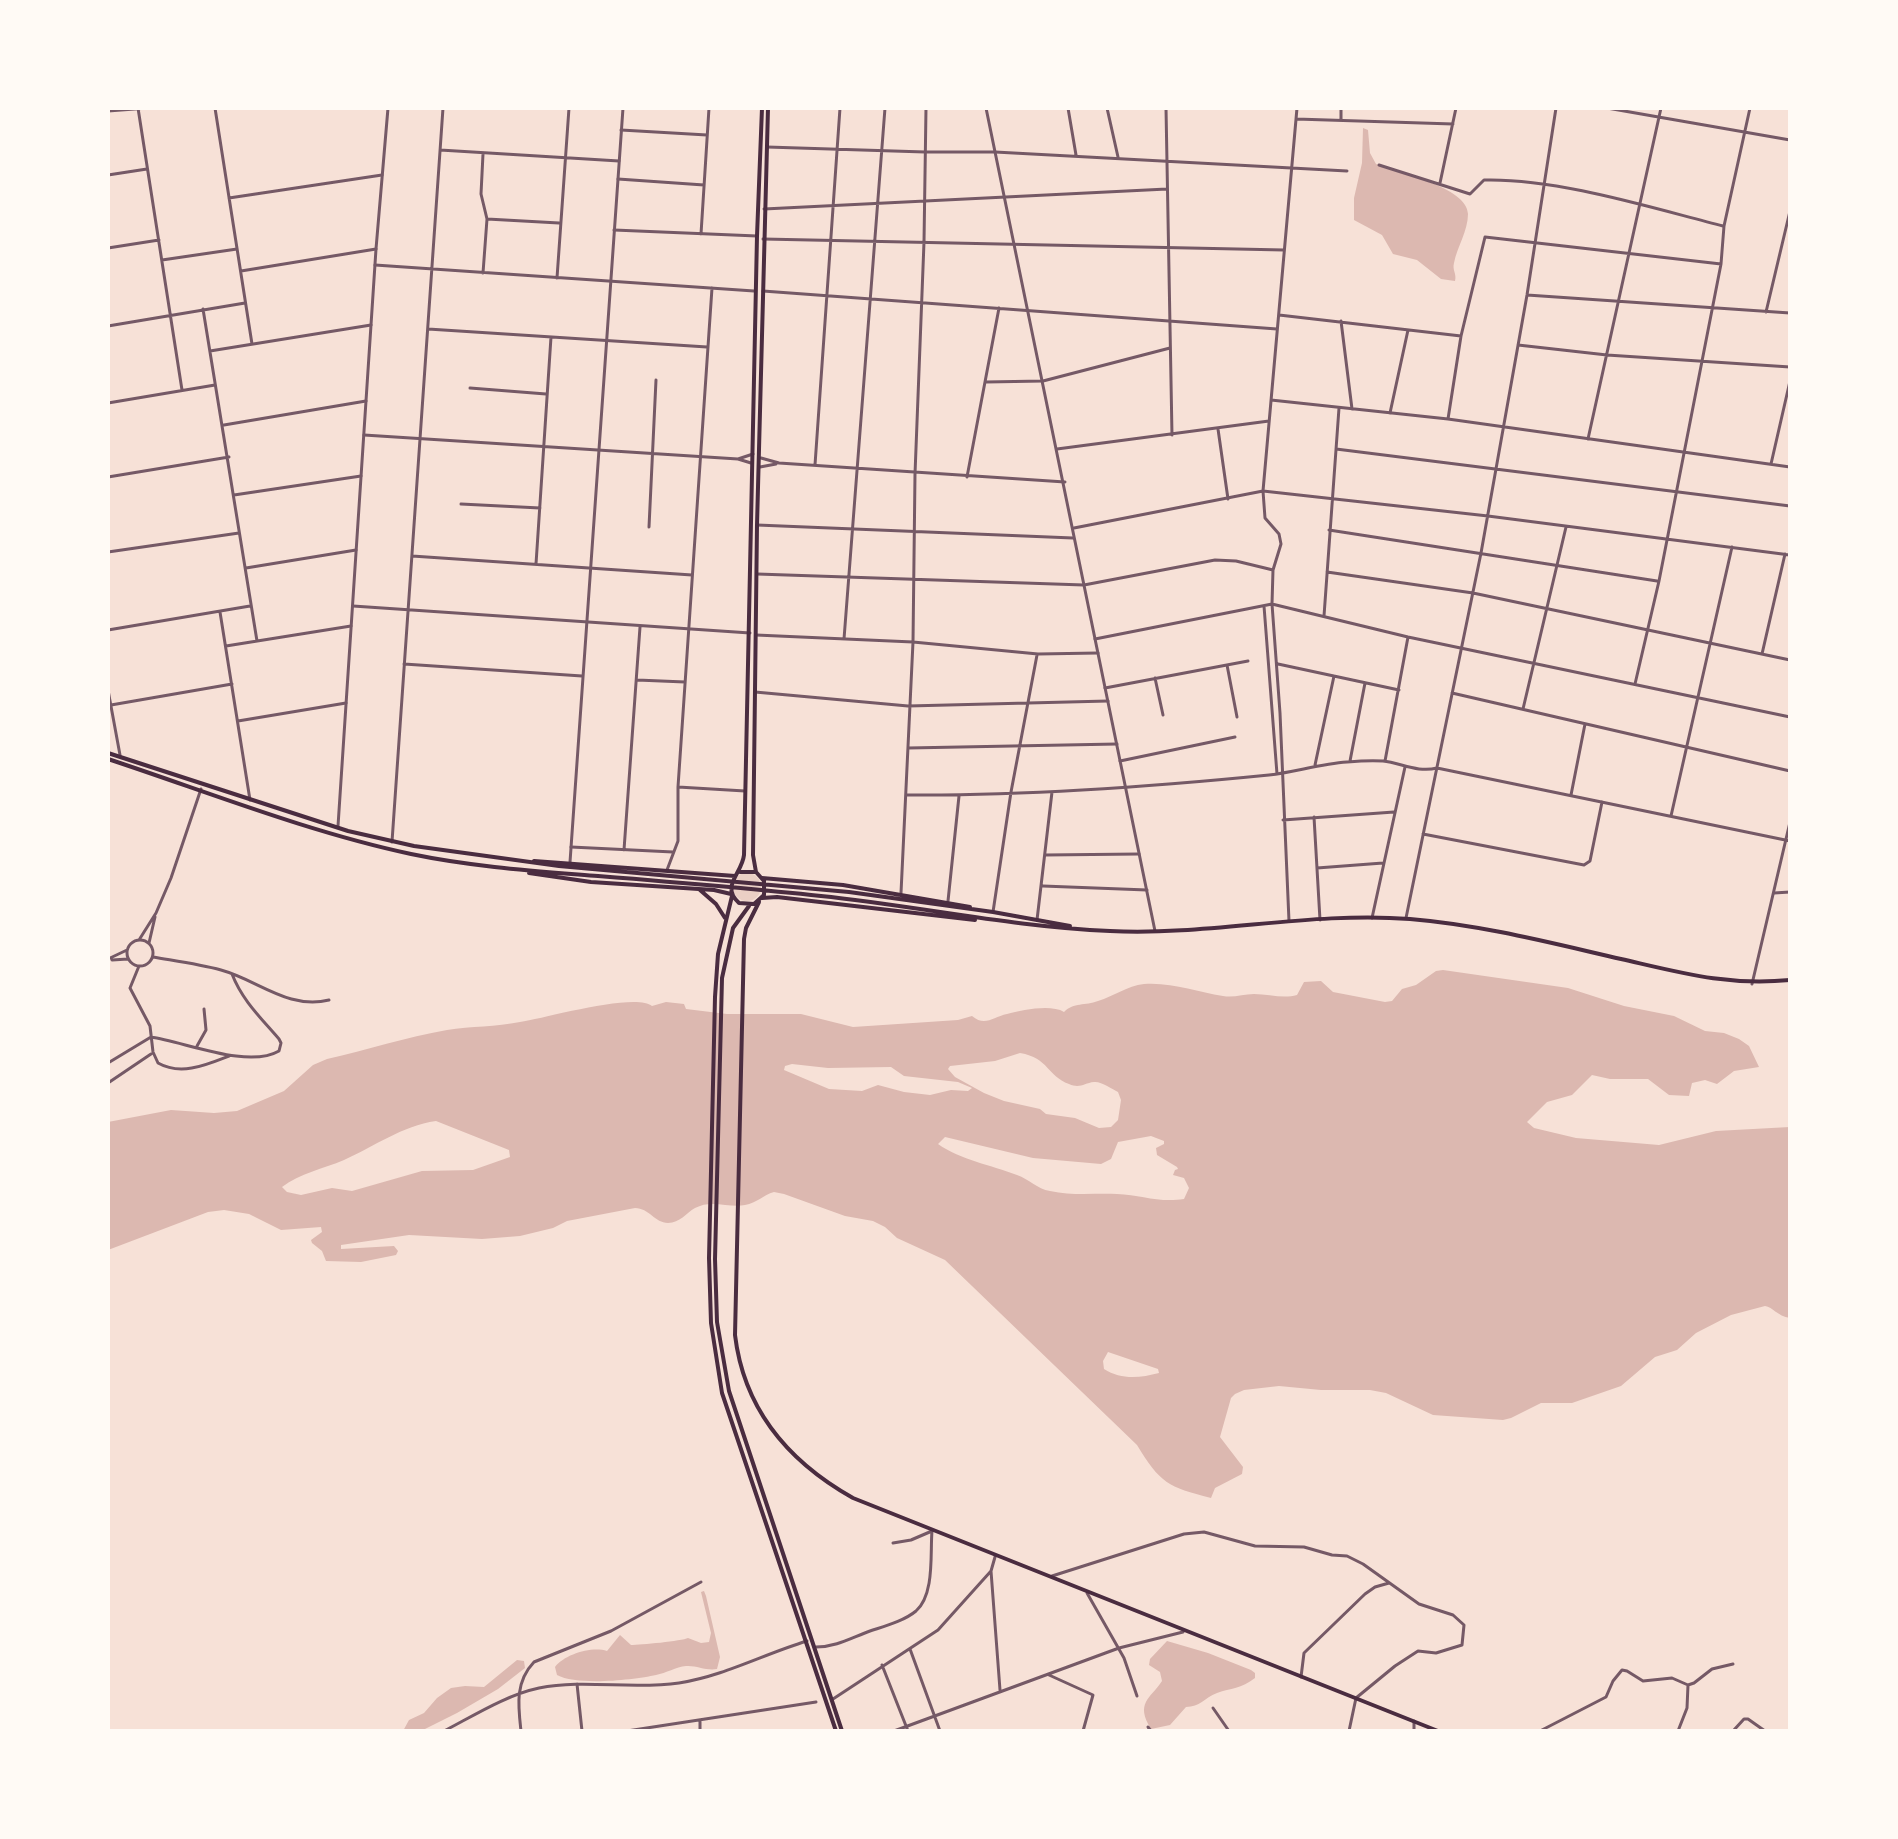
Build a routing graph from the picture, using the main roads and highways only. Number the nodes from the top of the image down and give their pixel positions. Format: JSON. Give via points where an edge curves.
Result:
{"nodes":[{"id":1,"x":762,"y":108,"type":"edge"},
{"id":2,"x":768,"y":108,"type":"edge"},
{"id":3,"x":760,"y":291,"type":"junction"},
{"id":4,"x":108,"y":753,"type":"edge"},
{"id":5,"x":108,"y":759,"type":"edge"},
{"id":6,"x":120,"y":760,"type":"junction"},
{"id":7,"x":201,"y":788,"type":"junction"},
{"id":8,"x":524,"y":863,"type":"junction"},
{"id":9,"x":515,"y":870,"type":"junction"},
{"id":10,"x":594,"y":872,"type":"junction"},
{"id":11,"x":756,"y":872,"type":"junction"},
{"id":12,"x":737,"y":874,"type":"junction"},
{"id":13,"x":762,"y":878,"type":"junction"},
{"id":14,"x":697,"y":889,"type":"junction"},
{"id":15,"x":731,"y":895,"type":"junction"},
{"id":16,"x":761,"y":900,"type":"junction"},
{"id":17,"x":749,"y":906,"type":"junction"},
{"id":18,"x":916,"y":906,"type":"junction"},
{"id":19,"x":984,"y":911,"type":"junction"},
{"id":20,"x":726,"y":919,"type":"junction"},
{"id":21,"x":982,"y":919,"type":"junction"},
{"id":22,"x":1078,"y":929,"type":"junction"},
{"id":23,"x":1790,"y":980,"type":"edge"},
{"id":24,"x":836,"y":1731,"type":"edge"},
{"id":25,"x":842,"y":1731,"type":"edge"},
{"id":26,"x":1438,"y":1731,"type":"edge"}],
"edges":[{"from":1,"to":3,"type":"main road"},
{"from":2,"to":3,"type":"main road"},
{"from":3,"to":11,"type":"main road"},
{"from":3,"to":12,"type":"main road","via":[[744,855]]},
{"from":4,"to":6,"type":"main road"},
{"from":5,"to":6,"type":"main road"},
{"from":6,"to":7,"type":"main road"},
{"from":7,"to":8,"type":"main road","via":[[392,842]]},
{"from":7,"to":9,"type":"main road","via":[[367,843]]},
{"from":8,"to":10,"type":"main road"},
{"from":8,"to":12,"type":"main road"},
{"from":9,"to":10,"type":"main road"},
{"from":9,"to":14,"type":"main road","via":[[591,882]]},
{"from":10,"to":18,"type":"main road"},
{"from":11,"to":12,"type":"main road"},
{"from":11,"to":13,"type":"main road"},
{"from":12,"to":15,"type":"main road"},
{"from":13,"to":16,"type":"main road","via":[[766,888]]},
{"from":13,"to":19,"type":"main road","via":[[901,893]]},
{"from":14,"to":15,"type":"main road"},
{"from":14,"to":20,"type":"main road"},
{"from":15,"to":17,"type":"main road"},
{"from":15,"to":20,"type":"main road"},
{"from":16,"to":17,"type":"main road"},
{"from":16,"to":21,"type":"main road","via":[[777,897]]},
{"from":16,"to":26,"type":"main road","via":[[745,933],[741,999],[737,1349],[760,1412],[792,1455],[853,1498]]},
{"from":17,"to":25,"type":"main road","via":[[729,940],[721,997],[715,1300],[723,1369]]},
{"from":18,"to":19,"type":"main road"},
{"from":18,"to":21,"type":"main road"},
{"from":19,"to":22,"type":"main road"},
{"from":20,"to":24,"type":"main road","via":[[715,997],[711,1323],[722,1393]]},
{"from":21,"to":22,"type":"main road"},
{"from":22,"to":23,"type":"main road","via":[[1155,931],[1406,919],[1469,926],[1700,977],[1752,984]]}]}
